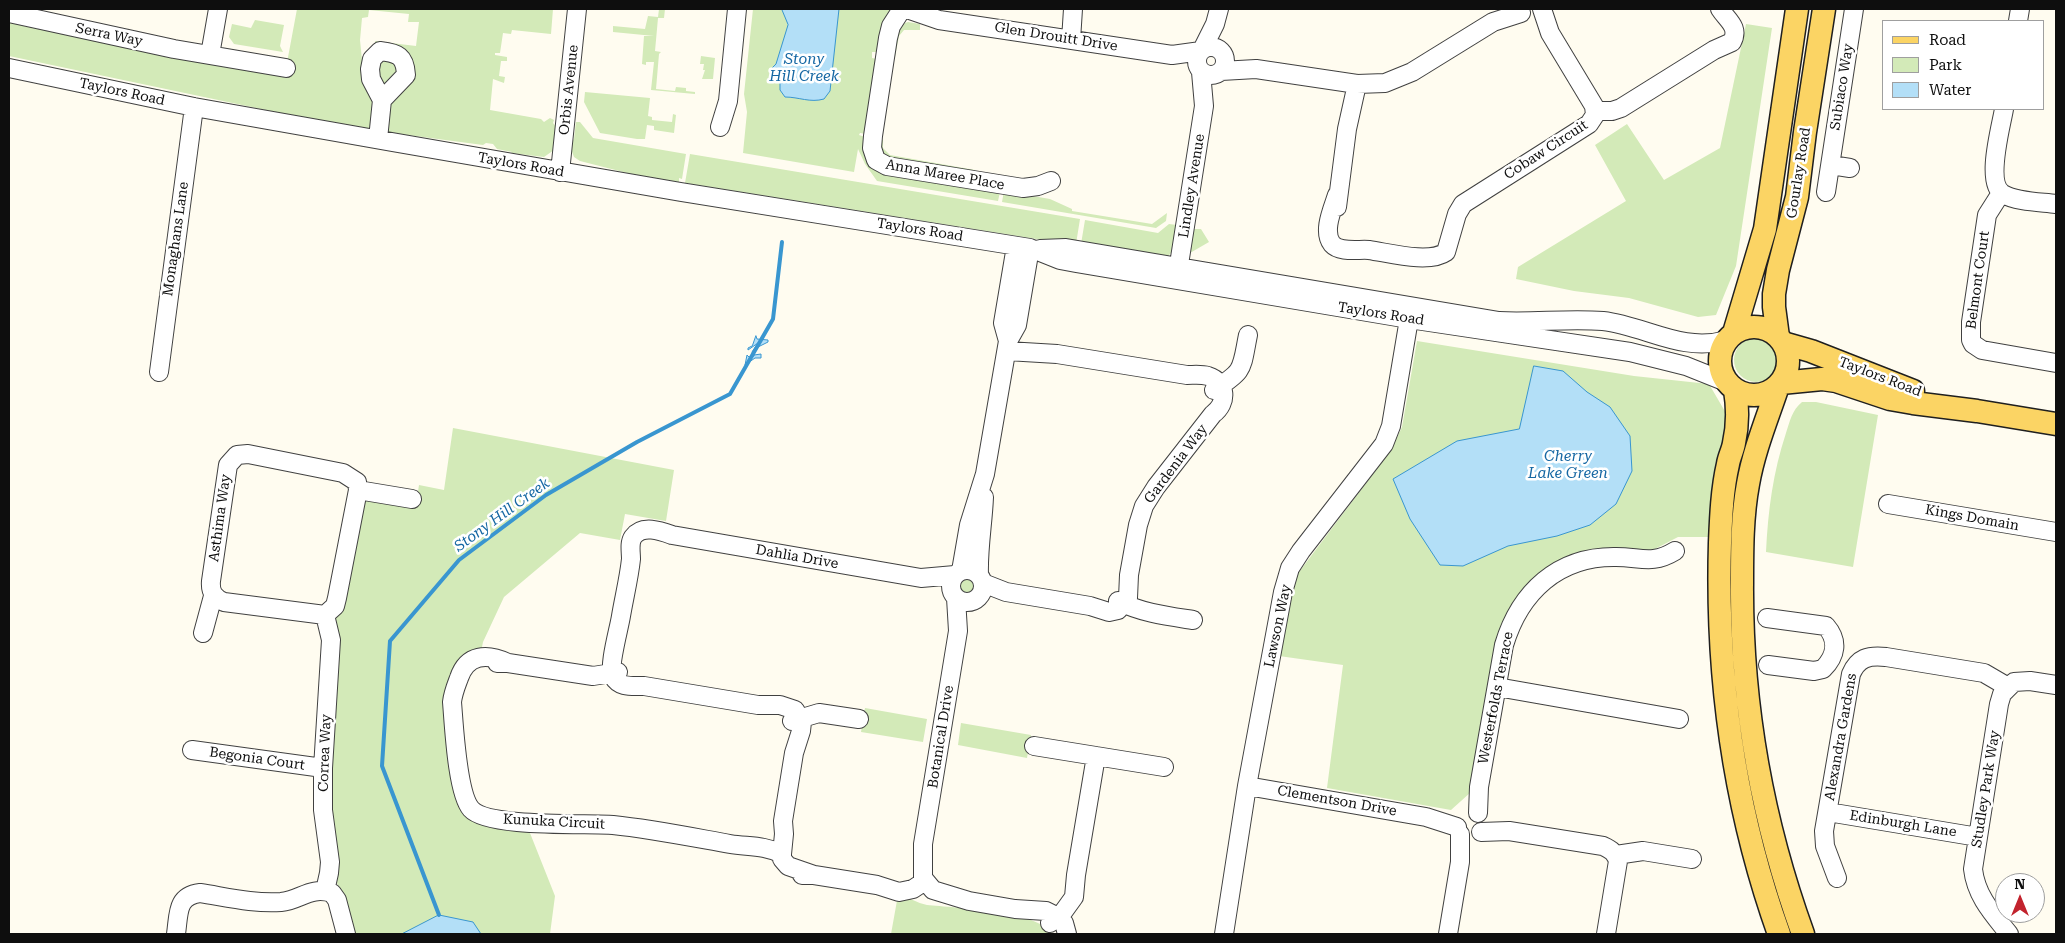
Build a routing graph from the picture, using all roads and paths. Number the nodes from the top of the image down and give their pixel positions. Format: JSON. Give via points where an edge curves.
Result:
{"nodes":[{"id":1,"x":218,"y":9,"type":"edge"},
{"id":2,"x":577,"y":9,"type":"edge"},
{"id":3,"x":737,"y":9,"type":"edge"},
{"id":4,"x":1069,"y":9,"type":"edge"},
{"id":5,"x":1073,"y":9,"type":"edge"},
{"id":6,"x":1797,"y":9,"type":"edge"},
{"id":7,"x":1824,"y":9,"type":"edge"},
{"id":8,"x":1854,"y":9,"type":"edge"},
{"id":9,"x":900,"y":10,"type":"edge"},
{"id":10,"x":1525,"y":10,"type":"edge"},
{"id":11,"x":1218,"y":12,"type":"edge"},
{"id":12,"x":1721,"y":12,"type":"edge"},
{"id":13,"x":9,"y":13,"type":"edge"},
{"id":14,"x":64,"y":17,"type":"edge"},
{"id":15,"x":1067,"y":39,"type":"junction"},
{"id":16,"x":210,"y":55,"type":"junction"},
{"id":17,"x":1211,"y":62,"type":"junction"},
{"id":18,"x":9,"y":68,"type":"edge"},
{"id":19,"x":286,"y":68,"type":"dead end"},
{"id":20,"x":1353,"y":84,"type":"junction"},
{"id":21,"x":382,"y":100,"type":"dead end"},
{"id":22,"x":194,"y":107,"type":"junction"},
{"id":23,"x":2004,"y":110,"type":"edge"},
{"id":24,"x":1595,"y":111,"type":"junction"},
{"id":25,"x":720,"y":127,"type":"dead end"},
{"id":26,"x":378,"y":139,"type":"junction"},
{"id":27,"x":1830,"y":165,"type":"junction"},
{"id":28,"x":1850,"y":168,"type":"dead end"},
{"id":29,"x":560,"y":172,"type":"junction"},
{"id":30,"x":1051,"y":180,"type":"dead end"},
{"id":31,"x":1826,"y":192,"type":"dead end"},
{"id":32,"x":2001,"y":193,"type":"junction"},
{"id":33,"x":2056,"y":204,"type":"edge"},
{"id":34,"x":1027,"y":248,"type":"junction"},
{"id":35,"x":1178,"y":273,"type":"junction"},
{"id":36,"x":1409,"y":319,"type":"junction"},
{"id":37,"x":1248,"y":336,"type":"dead end"},
{"id":38,"x":1730,"y":337,"type":"junction"},
{"id":39,"x":1780,"y":340,"type":"junction"},
{"id":40,"x":1007,"y":346,"type":"junction"},
{"id":41,"x":2056,"y":363,"type":"edge"},
{"id":42,"x":159,"y":372,"type":"dead end"},
{"id":43,"x":1779,"y":385,"type":"junction"},
{"id":44,"x":1731,"y":386,"type":"junction"},
{"id":45,"x":1218,"y":388,"type":"junction"},
{"id":46,"x":1977,"y":411,"type":"junction"},
{"id":47,"x":2056,"y":424,"type":"edge"},
{"id":48,"x":358,"y":490,"type":"junction"},
{"id":49,"x":412,"y":499,"type":"dead end"},
{"id":50,"x":1888,"y":504,"type":"dead end"},
{"id":51,"x":2056,"y":532,"type":"edge"},
{"id":52,"x":1675,"y":551,"type":"dead end"},
{"id":53,"x":967,"y":586,"type":"junction"},
{"id":54,"x":214,"y":596,"type":"junction"},
{"id":55,"x":1121,"y":602,"type":"junction"},
{"id":56,"x":325,"y":615,"type":"junction"},
{"id":57,"x":1767,"y":618,"type":"dead end"},
{"id":58,"x":1193,"y":620,"type":"dead end"},
{"id":59,"x":203,"y":633,"type":"dead end"},
{"id":60,"x":1834,"y":653,"type":"junction"},
{"id":61,"x":1768,"y":665,"type":"dead end"},
{"id":62,"x":1855,"y":665,"type":"junction"},
{"id":63,"x":615,"y":672,"type":"junction"},
{"id":64,"x":2056,"y":686,"type":"edge"},
{"id":65,"x":1497,"y":687,"type":"junction"},
{"id":66,"x":2008,"y":687,"type":"junction"},
{"id":67,"x":859,"y":719,"type":"dead end"},
{"id":68,"x":1679,"y":719,"type":"dead end"},
{"id":69,"x":796,"y":720,"type":"junction"},
{"id":70,"x":1034,"y":746,"type":"dead end"},
{"id":71,"x":192,"y":750,"type":"dead end"},
{"id":72,"x":1096,"y":756,"type":"junction"},
{"id":73,"x":1164,"y":767,"type":"dead end"},
{"id":74,"x":323,"y":768,"type":"junction"},
{"id":75,"x":1247,"y":786,"type":"junction"},
{"id":76,"x":1828,"y":812,"type":"junction"},
{"id":77,"x":1470,"y":823,"type":"junction"},
{"id":78,"x":1978,"y":837,"type":"junction"},
{"id":79,"x":777,"y":852,"type":"junction"},
{"id":80,"x":1616,"y":856,"type":"junction"},
{"id":81,"x":1692,"y":859,"type":"dead end"},
{"id":82,"x":1837,"y":878,"type":"dead end"},
{"id":83,"x":918,"y":884,"type":"junction"},
{"id":84,"x":325,"y":890,"type":"junction"},
{"id":85,"x":1055,"y":922,"type":"edge"},
{"id":86,"x":176,"y":934,"type":"edge"},
{"id":87,"x":346,"y":934,"type":"edge"},
{"id":88,"x":1067,"y":934,"type":"edge"},
{"id":89,"x":1224,"y":934,"type":"edge"},
{"id":90,"x":1448,"y":934,"type":"edge"},
{"id":91,"x":1606,"y":934,"type":"edge"},
{"id":92,"x":1779,"y":934,"type":"edge"},
{"id":93,"x":1803,"y":934,"type":"edge"},
{"id":94,"x":2009,"y":934,"type":"edge"}],
"edges":[{"from":1,"to":16,"type":"street"},
{"from":2,"to":29,"type":"street","name":"Orbis Avenue"},
{"from":3,"to":25,"type":"street","via":[[728,101]]},
{"from":4,"to":15,"type":"street"},
{"from":5,"to":15,"type":"street"},
{"from":6,"to":38,"type":"main road","name":"Gourlay Road","via":[[1765,229]]},
{"from":7,"to":39,"type":"main road","name":"Gourlay Road","via":[[1797,197],[1774,294]]},
{"from":8,"to":27,"type":"street","name":"Subiaco Way"},
{"from":9,"to":15,"type":"street","name":"Glen Drouitt Drive","via":[[904,17],[923,21],[939,20]]},
{"from":9,"to":30,"type":"street","name":"Anna Maree Place","via":[[889,31],[883,66],[872,142],[876,160],[887,166],[1023,188]]},
{"from":10,"to":20,"type":"street","via":[[1493,22],[1402,77],[1377,84]]},
{"from":10,"to":24,"type":"street","name":"Cobaw Circuit","via":[[1550,33]]},
{"from":11,"to":17,"type":"street","name":"Lindley Avenue"},
{"from":12,"to":24,"type":"street","via":[[1727,28],[1726,37],[1714,50],[1621,108]]},
{"from":13,"to":14,"type":"street","name":"Serra Way"},
{"from":14,"to":16,"type":"street","name":"Serra Way"},
{"from":15,"to":17,"type":"street","name":"Glen Drouitt Drive"},
{"from":16,"to":19,"type":"street","name":"Serra Way"},
{"from":17,"to":20,"type":"street"},
{"from":17,"to":35,"type":"street","name":"Lindley Avenue"},
{"from":18,"to":22,"type":"street","name":"Taylors Road"},
{"from":20,"to":24,"type":"street","name":"Cobaw Circuit","via":[[1347,104],[1347,128],[1337,195],[1338,236],[1368,250],[1412,258],[1438,256],[1446,252],[1463,204],[1585,128],[1593,120]]},
{"from":21,"to":26,"type":"street"},
{"from":22,"to":26,"type":"street","name":"Taylors Road"},
{"from":22,"to":42,"type":"street","name":"Monaghans Lane"},
{"from":23,"to":32,"type":"street","via":[[1994,174]]},
{"from":26,"to":29,"type":"street","name":"Taylors Road"},
{"from":27,"to":28,"type":"street"},
{"from":27,"to":31,"type":"street","name":"Subiaco Way"},
{"from":29,"to":34,"type":"street","name":"Taylors Road"},
{"from":32,"to":33,"type":"street"},
{"from":32,"to":41,"type":"street","name":"Belmont Court","via":[[1987,215],[1971,340],[1982,350]]},
{"from":34,"to":35,"type":"street","name":"Taylors Road","via":[[1066,248]]},
{"from":34,"to":40,"type":"street","name":"Botanical Drive","via":[[1003,323]]},
{"from":35,"to":36,"type":"street","name":"Taylors Road"},
{"from":35,"to":38,"type":"street","name":"Taylors Road","via":[[1499,321],[1602,321],[1687,344],[1706,344]]},
{"from":36,"to":44,"type":"street","name":"Taylors Road","via":[[1630,352],[1686,366]]},
{"from":36,"to":75,"type":"street","name":"Lawson Way","via":[[1391,426],[1384,444],[1290,568]]},
{"from":37,"to":45,"type":"street","via":[[1238,373]]},
{"from":38,"to":39,"type":"main road","via":[[1743,329],[1762,328]]},
{"from":38,"to":44,"type":"main road","via":[[1721,350],[1719,361],[1721,372]]},
{"from":39,"to":43,"type":"main road","via":[[1788,367]]},
{"from":39,"to":46,"type":"main road","name":"Taylors Road","via":[[1911,391]]},
{"from":40,"to":45,"type":"street","via":[[1208,376],[1215,379]]},
{"from":40,"to":53,"type":"street","name":"Botanical Drive","via":[[985,474],[978,559]]},
{"from":43,"to":44,"type":"main road","via":[[1757,396],[1745,395]]},
{"from":43,"to":46,"type":"main road","name":"Taylors Road","via":[[1822,379],[1890,399]]},
{"from":43,"to":93,"type":"main road","via":[[1760,437],[1748,485],[1742,554],[1742,618],[1749,712],[1760,779],[1780,867]]},
{"from":44,"to":92,"type":"main road","via":[[1738,416],[1724,486],[1720,542],[1719,603],[1724,695],[1740,800]]},
{"from":45,"to":55,"type":"street","name":"Gardenia Way","via":[[1223,389],[1221,408],[1156,486],[1144,506],[1129,575],[1129,591]]},
{"from":46,"to":47,"type":"main road","name":"Taylors Road"},
{"from":48,"to":49,"type":"street"},
{"from":48,"to":54,"type":"street","name":"Asthima Way","via":[[357,482],[343,473],[248,454],[237,455],[226,473],[211,581]]},
{"from":48,"to":56,"type":"street","via":[[337,598]]},
{"from":50,"to":51,"type":"street","name":"Kings Domain"},
{"from":52,"to":65,"type":"street","name":"Westerfolds Terrace","via":[[1663,559],[1618,556],[1585,560],[1548,577],[1528,596],[1509,628]]},
{"from":53,"to":55,"type":"street","via":[[1110,612],[1118,610]]},
{"from":53,"to":63,"type":"street","name":"Dahlia Drive","via":[[650,529],[638,532],[631,542]]},
{"from":53,"to":83,"type":"street","name":"Botanical Drive"},
{"from":54,"to":56,"type":"street","via":[[224,602]]},
{"from":54,"to":59,"type":"street","name":"Asthima Way"},
{"from":55,"to":58,"type":"street","via":[[1153,614]]},
{"from":56,"to":74,"type":"street","name":"Correa Way","via":[[332,640]]},
{"from":57,"to":60,"type":"street","via":[[1826,626],[1834,640]]},
{"from":60,"to":61,"type":"street","via":[[1823,669],[1814,671]]},
{"from":60,"to":62,"type":"street"},
{"from":62,"to":66,"type":"street","name":"Alexandra Gardens","via":[[1872,655],[1984,673]]},
{"from":62,"to":76,"type":"street","name":"Alexandra Gardens"},
{"from":63,"to":69,"type":"street","via":[[644,686],[758,705]]},
{"from":63,"to":79,"type":"street","name":"Kunuka Circuit","via":[[593,676],[508,663],[479,662],[459,680],[452,702],[455,746],[465,796],[474,812],[525,823],[625,827],[757,846]]},
{"from":64,"to":66,"type":"street","via":[[2021,680]]},
{"from":65,"to":68,"type":"street"},
{"from":65,"to":77,"type":"street","name":"Westerfolds Terrace"},
{"from":66,"to":78,"type":"street","name":"Studley Park Way","via":[[1999,704]]},
{"from":67,"to":69,"type":"street","via":[[819,713]]},
{"from":69,"to":79,"type":"street","via":[[784,834]]},
{"from":70,"to":72,"type":"street"},
{"from":71,"to":74,"type":"street","name":"Begonia Court"},
{"from":72,"to":73,"type":"street"},
{"from":72,"to":85,"type":"street","via":[[1074,897]]},
{"from":74,"to":84,"type":"street","name":"Correa Way","via":[[330,862]]},
{"from":75,"to":77,"type":"street","name":"Clementson Drive"},
{"from":75,"to":89,"type":"street","name":"Lawson Way"},
{"from":76,"to":78,"type":"street","name":"Edinburgh Lane"},
{"from":76,"to":82,"type":"street","name":"Alexandra Gardens","via":[[1825,846]]},
{"from":77,"to":80,"type":"street","name":"Clementson Drive","via":[[1603,846]]},
{"from":77,"to":90,"type":"street","name":"Westerfolds Terrace"},
{"from":78,"to":94,"type":"street","name":"Studley Park Way","via":[[1975,883],[1982,900]]},
{"from":79,"to":83,"type":"street","via":[[788,866],[814,875],[877,885],[899,892]]},
{"from":80,"to":81,"type":"street","via":[[1642,851]]},
{"from":80,"to":91,"type":"street","via":[[1617,870]]},
{"from":83,"to":85,"type":"street","via":[[969,901],[1015,909]]},
{"from":84,"to":86,"type":"street","via":[[284,902],[191,894],[180,907]]},
{"from":84,"to":87,"type":"street","via":[[337,900]]},
{"from":85,"to":88,"type":"street","via":[[1064,923]]}]}
